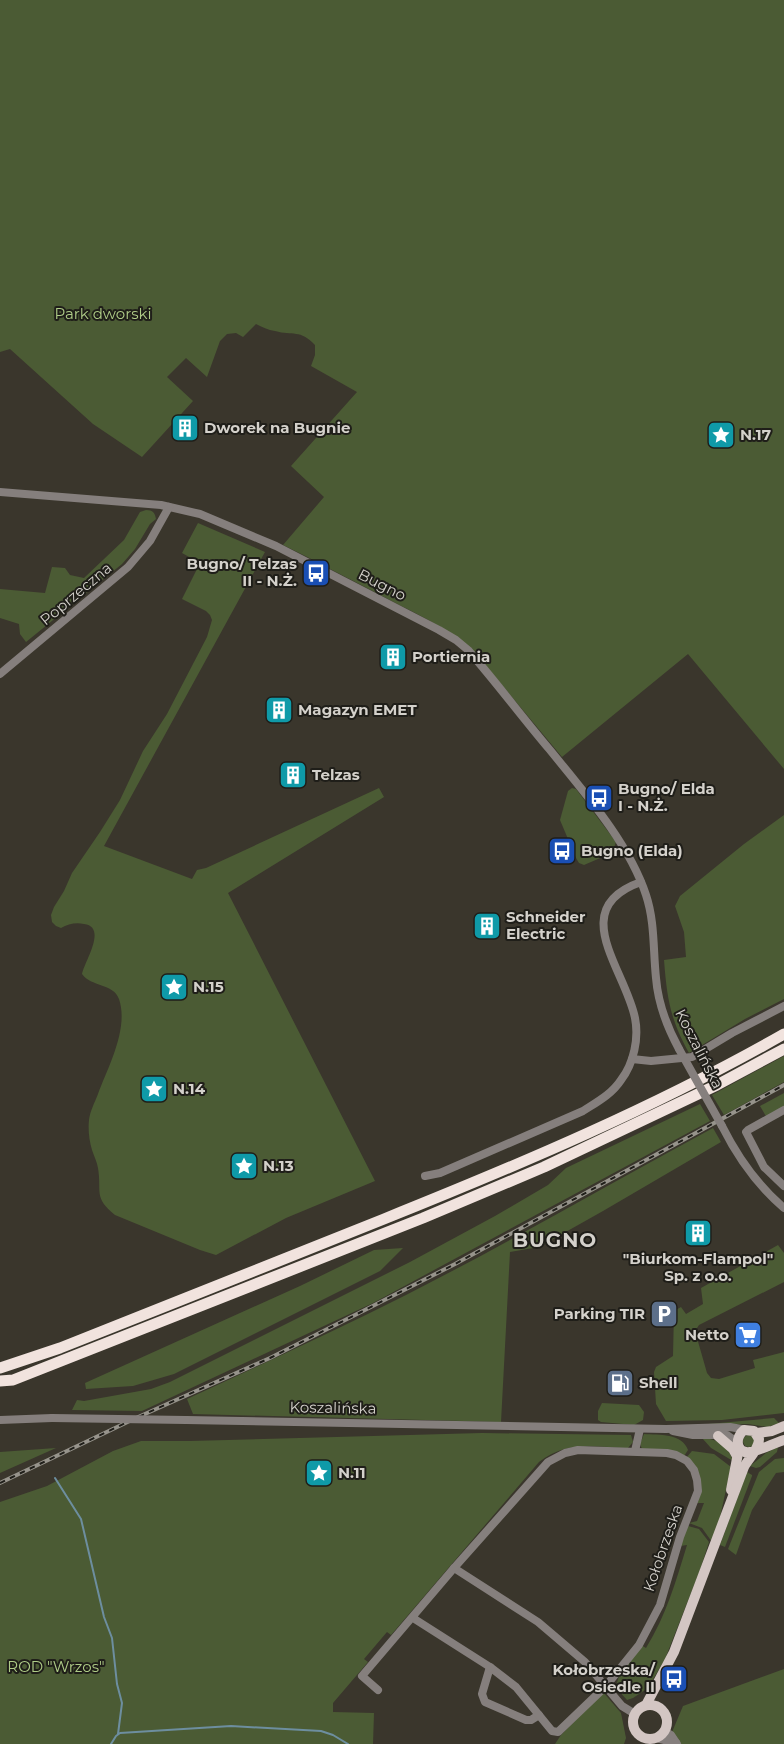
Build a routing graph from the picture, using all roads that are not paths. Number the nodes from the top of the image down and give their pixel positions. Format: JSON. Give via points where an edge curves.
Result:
{"nodes":[{"id":1,"x":0,"y":492,"type":"edge"},
{"id":2,"x":169,"y":507,"type":"junction"},
{"id":3,"x":0,"y":674,"type":"edge"},
{"id":4,"x":642,"y":882,"type":"junction"},
{"id":5,"x":784,"y":1006,"type":"edge"},
{"id":6,"x":784,"y":1034,"type":"edge"},
{"id":7,"x":784,"y":1049,"type":"edge"},
{"id":8,"x":632,"y":1059,"type":"junction"},
{"id":9,"x":784,"y":1110,"type":"edge"},
{"id":10,"x":425,"y":1176,"type":"dead end"},
{"id":11,"x":784,"y":1186,"type":"edge"},
{"id":12,"x":784,"y":1208,"type":"edge"},
{"id":13,"x":0,"y":1368,"type":"edge"},
{"id":14,"x":0,"y":1382,"type":"edge"},
{"id":15,"x":0,"y":1420,"type":"edge"},
{"id":16,"x":784,"y":1426,"type":"edge"},
{"id":17,"x":640,"y":1429,"type":"junction"},
{"id":18,"x":666,"y":1429,"type":"junction"},
{"id":19,"x":752,"y":1431,"type":"junction"},
{"id":20,"x":718,"y":1436,"type":"junction"},
{"id":21,"x":784,"y":1440,"type":"edge"},
{"id":22,"x":738,"y":1448,"type":"junction"},
{"id":23,"x":755,"y":1450,"type":"junction"},
{"id":24,"x":635,"y":1452,"type":"junction"},
{"id":25,"x":727,"y":1514,"type":"junction"},
{"id":26,"x":454,"y":1568,"type":"junction"},
{"id":27,"x":412,"y":1618,"type":"junction"},
{"id":28,"x":490,"y":1667,"type":"junction"},
{"id":29,"x":658,"y":1684,"type":"junction"},
{"id":30,"x":606,"y":1686,"type":"junction"},
{"id":31,"x":378,"y":1690,"type":"dead end"},
{"id":32,"x":646,"y":1705,"type":"junction"},
{"id":33,"x":658,"y":1707,"type":"junction"},
{"id":34,"x":635,"y":1714,"type":"junction"},
{"id":35,"x":539,"y":1715,"type":"junction"},
{"id":36,"x":637,"y":1733,"type":"junction"},
{"id":37,"x":653,"y":1738,"type":"edge"},
{"id":38,"x":636,"y":1744,"type":"edge"},
{"id":39,"x":676,"y":1744,"type":"edge"}],
"edges":[{"from":1,"to":2,"type":"street","name":"Bugno"},
{"from":2,"to":3,"type":"street","name":"Poprzeczna","via":[[143,550],[124,571]]},
{"from":2,"to":4,"type":"street","name":"Bugno","via":[[200,514],[276,546],[456,640],[479,663],[573,779],[622,846]]},
{"from":4,"to":8,"type":"street","via":[[617,894],[607,906],[603,920],[606,947],[629,996],[635,1019],[636,1042]]},
{"from":4,"to":12,"type":"street","name":"Koszalińska","bridge":true,"via":[[654,928],[658,995],[670,1031],[740,1158],[754,1179]]},
{"from":5,"to":8,"type":"street","via":[[692,1057],[651,1061]]},
{"from":6,"to":13,"type":"highway","via":[[657,1100],[491,1176]]},
{"from":7,"to":14,"type":"highway","via":[[718,1085],[544,1167],[13,1380]]},
{"from":8,"to":10,"type":"street","via":[[611,1092],[582,1111]]},
{"from":9,"to":11,"type":"street","via":[[746,1132],[764,1167]]},
{"from":15,"to":17,"type":"street","name":"Koszalińska","bridge":true,"via":[[52,1418]]},
{"from":16,"to":19,"type":"main road","name":"Koszalińska","via":[[772,1431]]},
{"from":17,"to":18,"type":"street","name":"Koszalińska"},
{"from":17,"to":24,"type":"street"},
{"from":18,"to":19,"type":"street","name":"Koszalińska","via":[[730,1426]]},
{"from":18,"to":20,"type":"street","name":"Koszalińska"},
{"from":19,"to":22,"type":"main road","via":[[739,1435]]},
{"from":19,"to":23,"type":"main road","via":[[760,1442]]},
{"from":20,"to":22,"type":"main road","via":[[733,1449]]},
{"from":20,"to":22,"type":"street","name":"Koszalińska","via":[[727,1436]]},
{"from":21,"to":23,"type":"main road"},
{"from":22,"to":23,"type":"main road","via":[[748,1452]]},
{"from":22,"to":25,"type":"main road"},
{"from":23,"to":25,"type":"main road","via":[[744,1467]]},
{"from":24,"to":26,"type":"street","name":"Kołobrzeska","via":[[578,1450],[548,1462]]},
{"from":24,"to":30,"type":"street","name":"Kołobrzeska","via":[[667,1453],[687,1461],[698,1480],[698,1491],[656,1614],[633,1653]]},
{"from":25,"to":29,"type":"main road","via":[[674,1652]]},
{"from":26,"to":27,"type":"street","name":"Kołobrzeska"},
{"from":26,"to":30,"type":"street","via":[[534,1619],[585,1662]]},
{"from":27,"to":28,"type":"street","name":"Kołobrzeska"},
{"from":27,"to":31,"type":"street","name":"Kołobrzeska","via":[[362,1676]]},
{"from":28,"to":35,"type":"street","name":"Kołobrzeska","via":[[519,1690]]},
{"from":28,"to":35,"type":"street","via":[[482,1694],[486,1704],[528,1720]]},
{"from":29,"to":32,"type":"main road"},
{"from":29,"to":33,"type":"main road"},
{"from":30,"to":34,"type":"street","via":[[622,1706]]},
{"from":30,"to":35,"type":"street","name":"Kołobrzeska","via":[[558,1732],[552,1731]]},
{"from":32,"to":33,"type":"main road"},
{"from":32,"to":34,"type":"main road"},
{"from":33,"to":37,"type":"main road","via":[[666,1717],[666,1726]]},
{"from":34,"to":36,"type":"main road","via":[[633,1724]]},
{"from":36,"to":37,"type":"main road"},
{"from":36,"to":38,"type":"main road"},
{"from":37,"to":39,"type":"street"}]}
